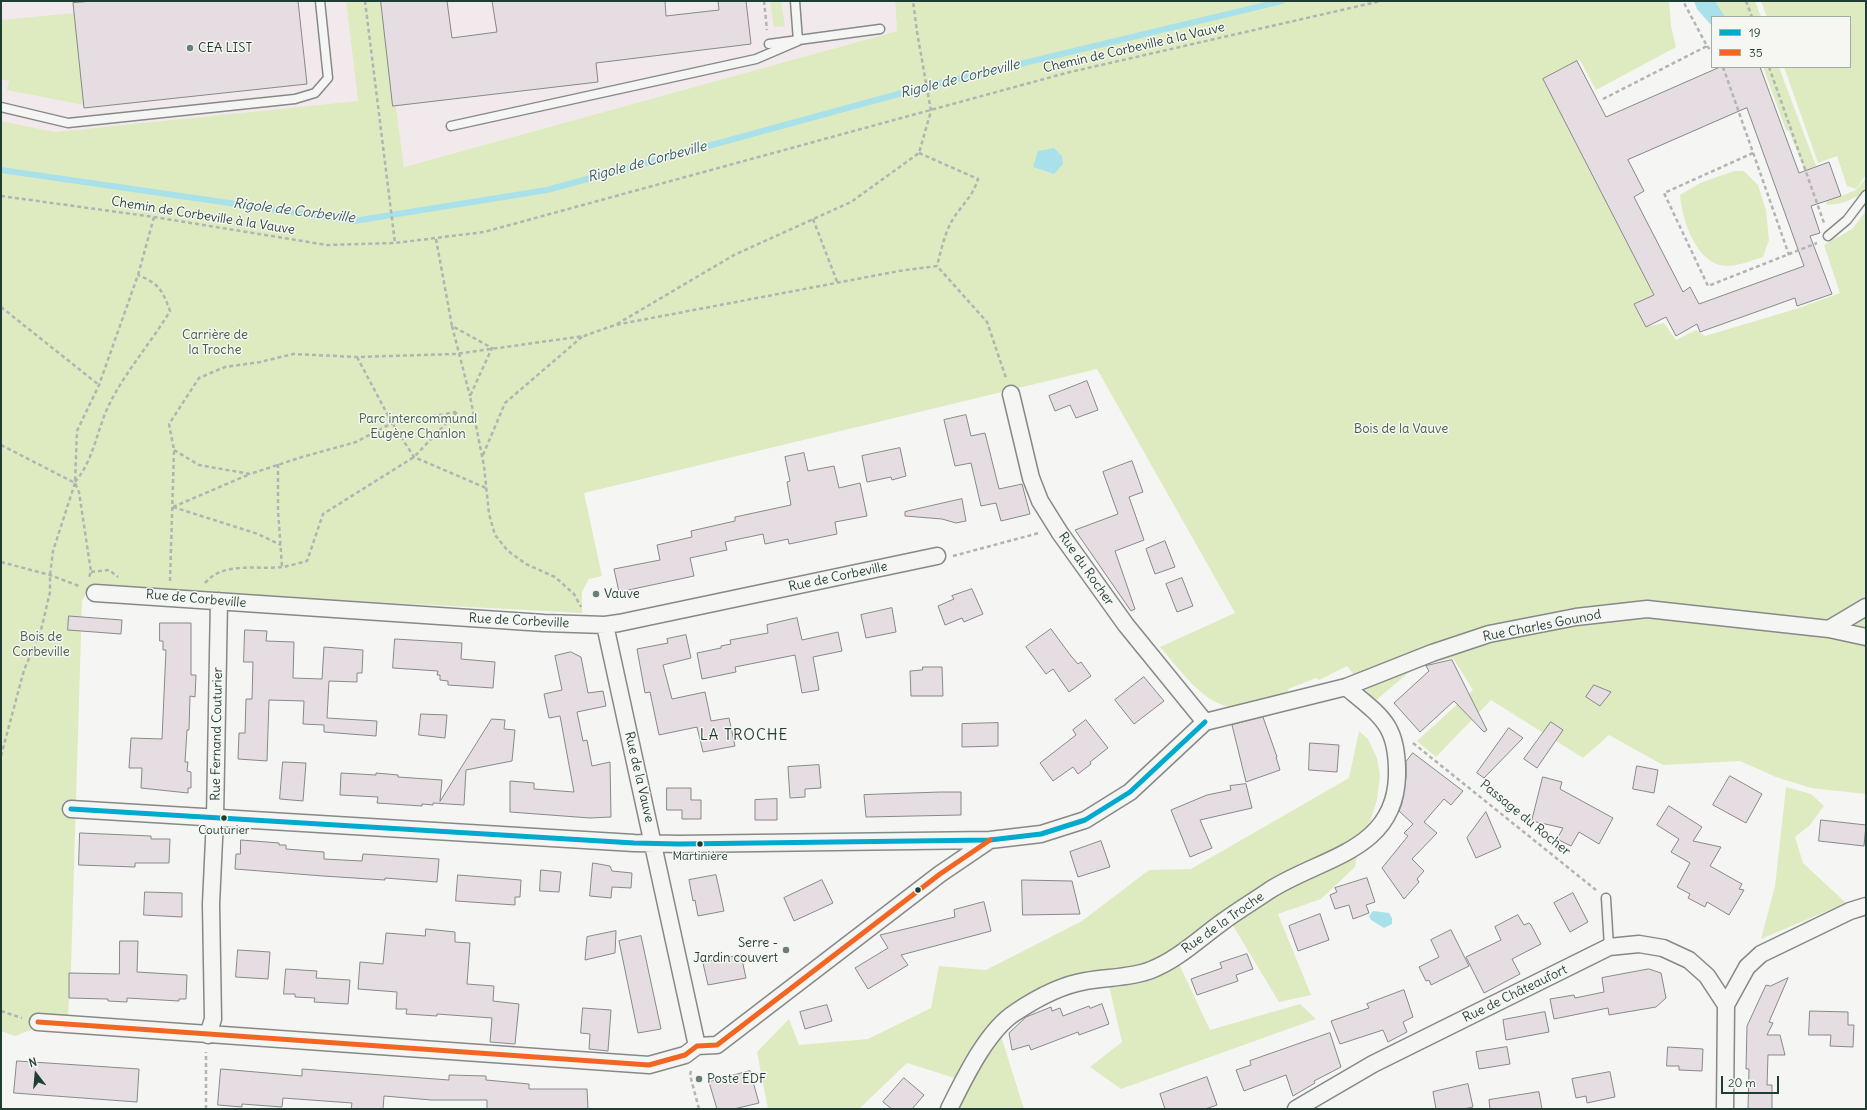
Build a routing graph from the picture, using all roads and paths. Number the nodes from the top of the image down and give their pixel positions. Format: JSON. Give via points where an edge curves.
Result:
{"nodes":[{"id":1,"x":320,"y":1,"type":"edge"},
{"id":2,"x":365,"y":1,"type":"edge"},
{"id":3,"x":764,"y":1,"type":"edge"},
{"id":4,"x":795,"y":1,"type":"edge"},
{"id":5,"x":913,"y":1,"type":"edge"},
{"id":6,"x":1381,"y":1,"type":"edge"},
{"id":7,"x":1683,"y":1,"type":"edge"},
{"id":8,"x":1746,"y":1,"type":"edge"},
{"id":9,"x":1752,"y":16,"type":"edge"},
{"id":10,"x":880,"y":29,"type":"dead end"},
{"id":11,"x":798,"y":41,"type":"junction"},
{"id":12,"x":769,"y":44,"type":"joint"},
{"id":13,"x":1707,"y":46,"type":"junction"},
{"id":14,"x":1711,"y":51,"type":"edge"},
{"id":15,"x":1723,"y":68,"type":"edge"},
{"id":16,"x":1770,"y":68,"type":"edge"},
{"id":17,"x":1603,"y":99,"type":"dead end"},
{"id":18,"x":1,"y":108,"type":"edge"},
{"id":19,"x":931,"y":111,"type":"junction"},
{"id":20,"x":451,"y":126,"type":"dead end"},
{"id":21,"x":919,"y":153,"type":"junction"},
{"id":22,"x":1753,"y":153,"type":"junction"},
{"id":23,"x":1866,"y":195,"type":"edge"},
{"id":24,"x":1,"y":196,"type":"edge"},
{"id":25,"x":154,"y":217,"type":"junction"},
{"id":26,"x":813,"y":219,"type":"junction"},
{"id":27,"x":1828,"y":236,"type":"junction"},
{"id":28,"x":436,"y":239,"type":"junction"},
{"id":29,"x":395,"y":243,"type":"junction"},
{"id":30,"x":1789,"y":255,"type":"junction"},
{"id":31,"x":937,"y":266,"type":"junction"},
{"id":32,"x":138,"y":275,"type":"junction"},
{"id":33,"x":838,"y":284,"type":"junction"},
{"id":34,"x":1,"y":307,"type":"edge"},
{"id":35,"x":452,"y":326,"type":"junction"},
{"id":36,"x":615,"y":326,"type":"junction"},
{"id":37,"x":584,"y":336,"type":"junction"},
{"id":38,"x":492,"y":348,"type":"junction"},
{"id":39,"x":357,"y":357,"type":"junction"},
{"id":40,"x":99,"y":385,"type":"junction"},
{"id":41,"x":1011,"y":394,"type":"joint"},
{"id":42,"x":470,"y":396,"type":"junction"},
{"id":43,"x":392,"y":423,"type":"junction"},
{"id":44,"x":1,"y":445,"type":"edge"},
{"id":45,"x":174,"y":450,"type":"junction"},
{"id":46,"x":482,"y":455,"type":"junction"},
{"id":47,"x":414,"y":457,"type":"junction"},
{"id":48,"x":278,"y":464,"type":"junction"},
{"id":49,"x":250,"y":474,"type":"junction"},
{"id":50,"x":75,"y":483,"type":"junction"},
{"id":51,"x":486,"y":488,"type":"junction"},
{"id":52,"x":173,"y":507,"type":"junction"},
{"id":53,"x":1042,"y":532,"type":"dead end"},
{"id":54,"x":281,"y":545,"type":"junction"},
{"id":55,"x":937,"y":556,"type":"joint"},
{"id":56,"x":1,"y":562,"type":"edge"},
{"id":57,"x":282,"y":566,"type":"junction"},
{"id":58,"x":109,"y":570,"type":"dead end"},
{"id":59,"x":50,"y":575,"type":"junction"},
{"id":60,"x":176,"y":583,"type":"dead end"},
{"id":61,"x":204,"y":584,"type":"dead end"},
{"id":62,"x":89,"y":591,"type":"joint"},
{"id":63,"x":218,"y":601,"type":"junction"},
{"id":64,"x":1866,"y":607,"type":"edge"},
{"id":65,"x":598,"y":625,"type":"junction"},
{"id":66,"x":1829,"y":629,"type":"junction"},
{"id":67,"x":1866,"y":637,"type":"edge"},
{"id":68,"x":1346,"y":687,"type":"junction"},
{"id":69,"x":1205,"y":722,"type":"junction"},
{"id":70,"x":1389,"y":729,"type":"junction"},
{"id":71,"x":1,"y":756,"type":"edge"},
{"id":72,"x":71,"y":810,"type":"dead end"},
{"id":73,"x":215,"y":818,"type":"junction"},
{"id":74,"x":990,"y":840,"type":"junction"},
{"id":75,"x":654,"y":843,"type":"junction"},
{"id":76,"x":1606,"y":898,"type":"joint"},
{"id":77,"x":1866,"y":906,"type":"edge"},
{"id":78,"x":1609,"y":947,"type":"junction"},
{"id":79,"x":1726,"y":1004,"type":"junction"},
{"id":80,"x":1,"y":1011,"type":"edge"},
{"id":81,"x":38,"y":1022,"type":"joint"},
{"id":82,"x":208,"y":1035,"type":"junction"},
{"id":83,"x":698,"y":1046,"type":"junction"},
{"id":84,"x":207,"y":1053,"type":"dead end"},
{"id":85,"x":206,"y":1109,"type":"edge"},
{"id":86,"x":699,"y":1109,"type":"edge"},
{"id":87,"x":949,"y":1109,"type":"edge"},
{"id":88,"x":1296,"y":1109,"type":"edge"},
{"id":89,"x":1725,"y":1109,"type":"edge"}],
"edges":[{"from":1,"to":18,"type":"lane","via":[[328,78],[315,93],[295,99],[68,123]]},
{"from":2,"to":29,"type":"path"},
{"from":3,"to":12,"type":"path"},
{"from":4,"to":11,"type":"lane"},
{"from":5,"to":19,"type":"path"},
{"from":6,"to":19,"type":"path","name":"Chemin de Corbeville à la Vauve","via":[[1066,73]]},
{"from":7,"to":13,"type":"path"},
{"from":8,"to":9,"type":"path"},
{"from":10,"to":11,"type":"lane"},
{"from":11,"to":12,"type":"lane"},
{"from":11,"to":20,"type":"lane","via":[[756,59]]},
{"from":13,"to":14,"type":"path"},
{"from":13,"to":17,"type":"path"},
{"from":15,"to":22,"type":"path"},
{"from":16,"to":27,"type":"path"},
{"from":19,"to":21,"type":"path"},
{"from":19,"to":28,"type":"path","name":"Chemin de Corbeville à la Vauve","via":[[484,232]]},
{"from":21,"to":26,"type":"path","via":[[851,202]]},
{"from":21,"to":31,"type":"path","via":[[978,180],[974,193],[953,219]]},
{"from":22,"to":30,"type":"path"},
{"from":22,"to":30,"type":"path","via":[[1664,193],[1708,286]]},
{"from":23,"to":27,"type":"lane","via":[[1847,220]]},
{"from":24,"to":25,"type":"path","name":"Chemin de Corbeville à la Vauve"},
{"from":25,"to":29,"type":"path","name":"Chemin de Corbeville à la Vauve","via":[[327,245]]},
{"from":25,"to":32,"type":"path"},
{"from":26,"to":33,"type":"path"},
{"from":26,"to":36,"type":"path","via":[[734,255]]},
{"from":27,"to":30,"type":"path"},
{"from":28,"to":29,"type":"path","name":"Chemin de Corbeville à la Vauve"},
{"from":28,"to":35,"type":"path"},
{"from":31,"to":33,"type":"path"},
{"from":31,"to":41,"type":"path","via":[[987,322]]},
{"from":32,"to":40,"type":"path"},
{"from":32,"to":50,"type":"path","via":[[154,282],[165,296],[170,311],[108,406],[86,469]]},
{"from":33,"to":36,"type":"path"},
{"from":34,"to":40,"type":"path"},
{"from":35,"to":38,"type":"path"},
{"from":35,"to":42,"type":"path","bridge":true},
{"from":36,"to":37,"type":"path"},
{"from":37,"to":38,"type":"path"},
{"from":37,"to":46,"type":"path","via":[[505,404]]},
{"from":38,"to":39,"type":"path","via":[[455,354]]},
{"from":38,"to":42,"type":"path"},
{"from":39,"to":43,"type":"path"},
{"from":39,"to":45,"type":"path","via":[[293,354],[225,367],[199,378],[169,424]]},
{"from":40,"to":50,"type":"path","via":[[78,431]]},
{"from":41,"to":69,"type":"street","name":"Rue du Rocher","via":[[1031,478],[1040,501],[1126,625]]},
{"from":42,"to":46,"type":"path"},
{"from":43,"to":47,"type":"path"},
{"from":43,"to":47,"type":"path","via":[[457,412]]},
{"from":43,"to":48,"type":"path","via":[[356,442]]},
{"from":44,"to":50,"type":"path"},
{"from":45,"to":49,"type":"path","via":[[199,465]]},
{"from":45,"to":52,"type":"path"},
{"from":46,"to":51,"type":"path"},
{"from":47,"to":51,"type":"path"},
{"from":47,"to":57,"type":"path","via":[[323,514],[307,562]]},
{"from":48,"to":49,"type":"path"},
{"from":48,"to":54,"type":"path"},
{"from":49,"to":52,"type":"path"},
{"from":50,"to":58,"type":"path","via":[[79,492],[91,572]]},
{"from":50,"to":59,"type":"path","via":[[53,551]]},
{"from":51,"to":65,"type":"path","via":[[489,514],[496,535],[508,551],[526,564],[555,577],[574,594]]},
{"from":52,"to":54,"type":"path","via":[[258,534]]},
{"from":52,"to":60,"type":"path","via":[[170,583]]},
{"from":53,"to":55,"type":"path","via":[[956,556]]},
{"from":54,"to":57,"type":"path"},
{"from":55,"to":65,"type":"street","name":"Rue de Corbeville","via":[[627,622]]},
{"from":56,"to":59,"type":"path"},
{"from":57,"to":61,"type":"path","via":[[230,568],[212,574]]},
{"from":59,"to":62,"type":"path"},
{"from":59,"to":71,"type":"path","via":[[50,592],[41,630],[24,670]]},
{"from":62,"to":63,"type":"street","name":"Rue de Corbeville"},
{"from":63,"to":65,"type":"street","name":"Rue de Corbeville"},
{"from":63,"to":73,"type":"street","name":"Rue Fernand Couturier"},
{"from":64,"to":66,"type":"street"},
{"from":65,"to":75,"type":"street","name":"Rue de la Vauve"},
{"from":66,"to":67,"type":"street","name":"Rue Charles Gounod"},
{"from":66,"to":68,"type":"street","name":"Rue Charles Gounod","via":[[1647,609],[1576,617],[1489,634],[1426,655]]},
{"from":68,"to":69,"type":"street","name":"Rue Charles Gounod"},
{"from":68,"to":70,"type":"street","name":"Rue de la Troche","via":[[1378,715]]},
{"from":69,"to":74,"type":"street","via":[[1130,792],[1085,820],[1041,834]]},
{"from":70,"to":76,"type":"path","name":"Passage du Rocher","via":[[1402,734]]},
{"from":70,"to":87,"type":"street","name":"Rue de la Troche","via":[[1396,748],[1396,792],[1387,817],[1374,834],[1354,848],[1277,886],[1232,915],[1178,956],[1151,970],[1084,981],[1047,993],[1014,1013],[993,1034],[976,1058]]},
{"from":72,"to":73,"type":"street"},
{"from":73,"to":75,"type":"street"},
{"from":73,"to":82,"type":"street","name":"Rue Fernand Couturier","via":[[211,904],[214,1019]]},
{"from":74,"to":75,"type":"street"},
{"from":74,"to":83,"type":"street","via":[[940,874],[717,1045]]},
{"from":75,"to":83,"type":"street","name":"Rue de la Vauve"},
{"from":76,"to":78,"type":"lane"},
{"from":77,"to":79,"type":"street","via":[[1850,911],[1761,954],[1747,967]]},
{"from":78,"to":79,"type":"street","name":"Rue de Châteaufort","via":[[1639,944],[1663,948],[1688,960],[1707,976]]},
{"from":78,"to":88,"type":"street","name":"Rue de Châteaufort","via":[[1373,1064]]},
{"from":79,"to":89,"type":"street"},
{"from":80,"to":81,"type":"path"},
{"from":81,"to":82,"type":"street"},
{"from":82,"to":83,"type":"street","via":[[649,1065],[685,1055]]},
{"from":83,"to":86,"type":"path","via":[[690,1075]]},
{"from":84,"to":85,"type":"path"}]}
